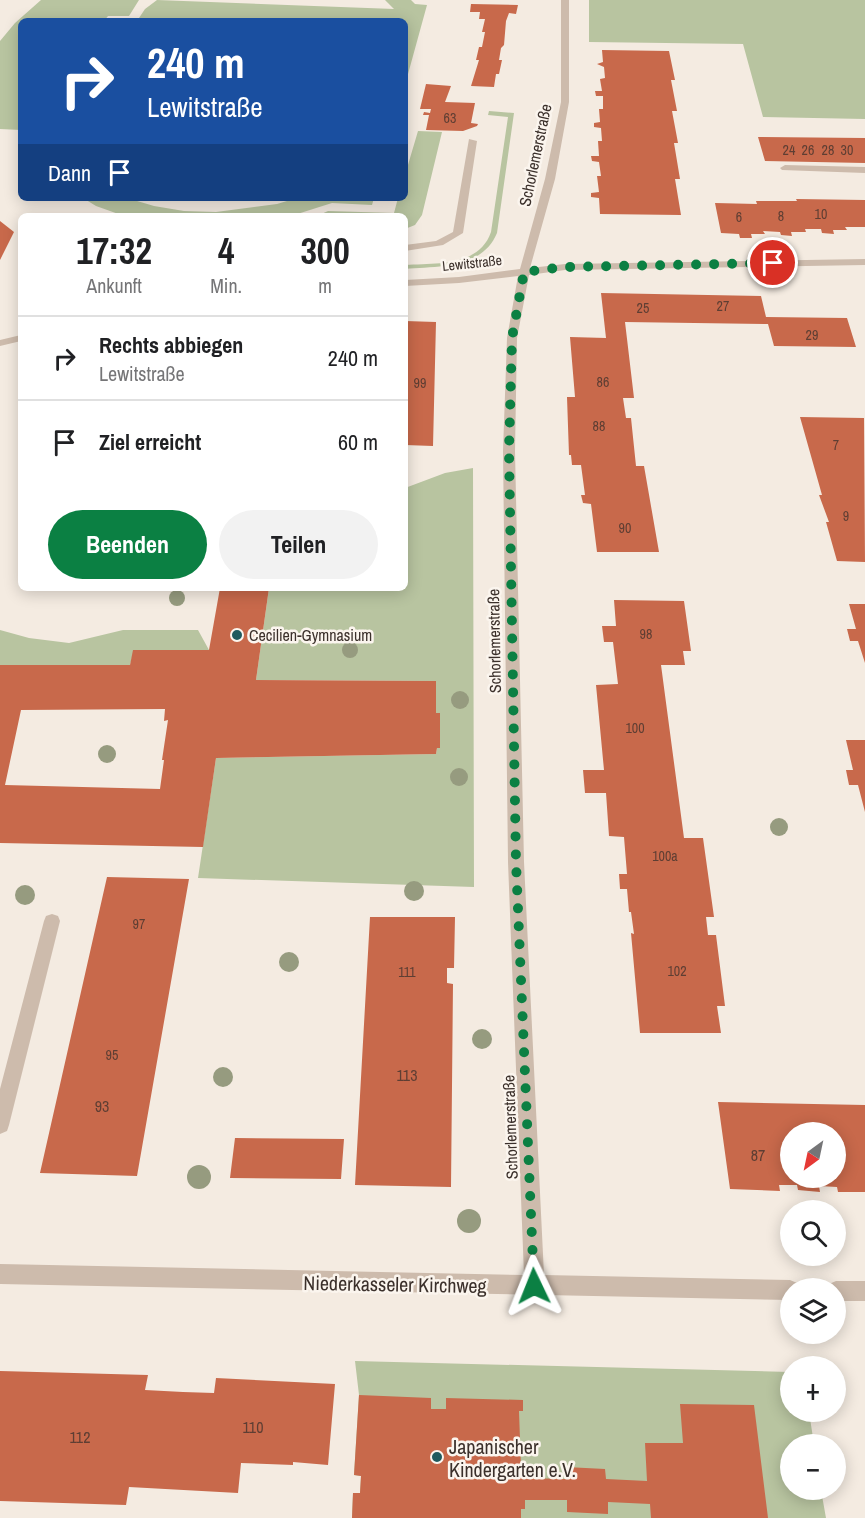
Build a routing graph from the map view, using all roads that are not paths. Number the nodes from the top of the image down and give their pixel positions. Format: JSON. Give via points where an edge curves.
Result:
{"nodes":[{"id":1,"x":565,"y":0,"type":"edge"},
{"id":2,"x":472,"y":141,"type":"dead end"},
{"id":3,"x":785,"y":168,"type":"dead end"},
{"id":4,"x":865,"y":170,"type":"edge"},
{"id":5,"x":408,"y":248,"type":"edge"},
{"id":6,"x":865,"y":262,"type":"edge"},
{"id":7,"x":524,"y":272,"type":"junction"},
{"id":8,"x":408,"y":283,"type":"edge"},
{"id":9,"x":18,"y":339,"type":"edge"},
{"id":10,"x":0,"y":343,"type":"edge"},
{"id":11,"x":51,"y":921,"type":"dead end"},
{"id":12,"x":0,"y":1125,"type":"edge"},
{"id":13,"x":0,"y":1274,"type":"edge"},
{"id":14,"x":534,"y":1286,"type":"junction"},
{"id":15,"x":780,"y":1290,"type":"edge"},
{"id":16,"x":846,"y":1291,"type":"edge"},
{"id":17,"x":865,"y":1291,"type":"edge"}],
"edges":[{"from":1,"to":7,"type":"street","name":"Schorlemerstraße","via":[[565,102],[550,179]]},
{"from":2,"to":5,"type":"street","via":[[458,233],[436,245]]},
{"from":3,"to":4,"type":"street"},
{"from":6,"to":7,"type":"street","name":"Lewitstraße","via":[[565,267]]},
{"from":7,"to":8,"type":"street","name":"Lewitstraße"},
{"from":7,"to":14,"type":"street","name":"Schorlemerstraße","via":[[512,338],[509,451],[516,862]]},
{"from":9,"to":10,"type":"street"},
{"from":11,"to":12,"type":"street"},
{"from":13,"to":14,"type":"street","name":"Niederkasseler Kirchweg"},
{"from":14,"to":15,"type":"street","name":"Niederkasseler Kirchweg"},
{"from":16,"to":17,"type":"street"}]}
